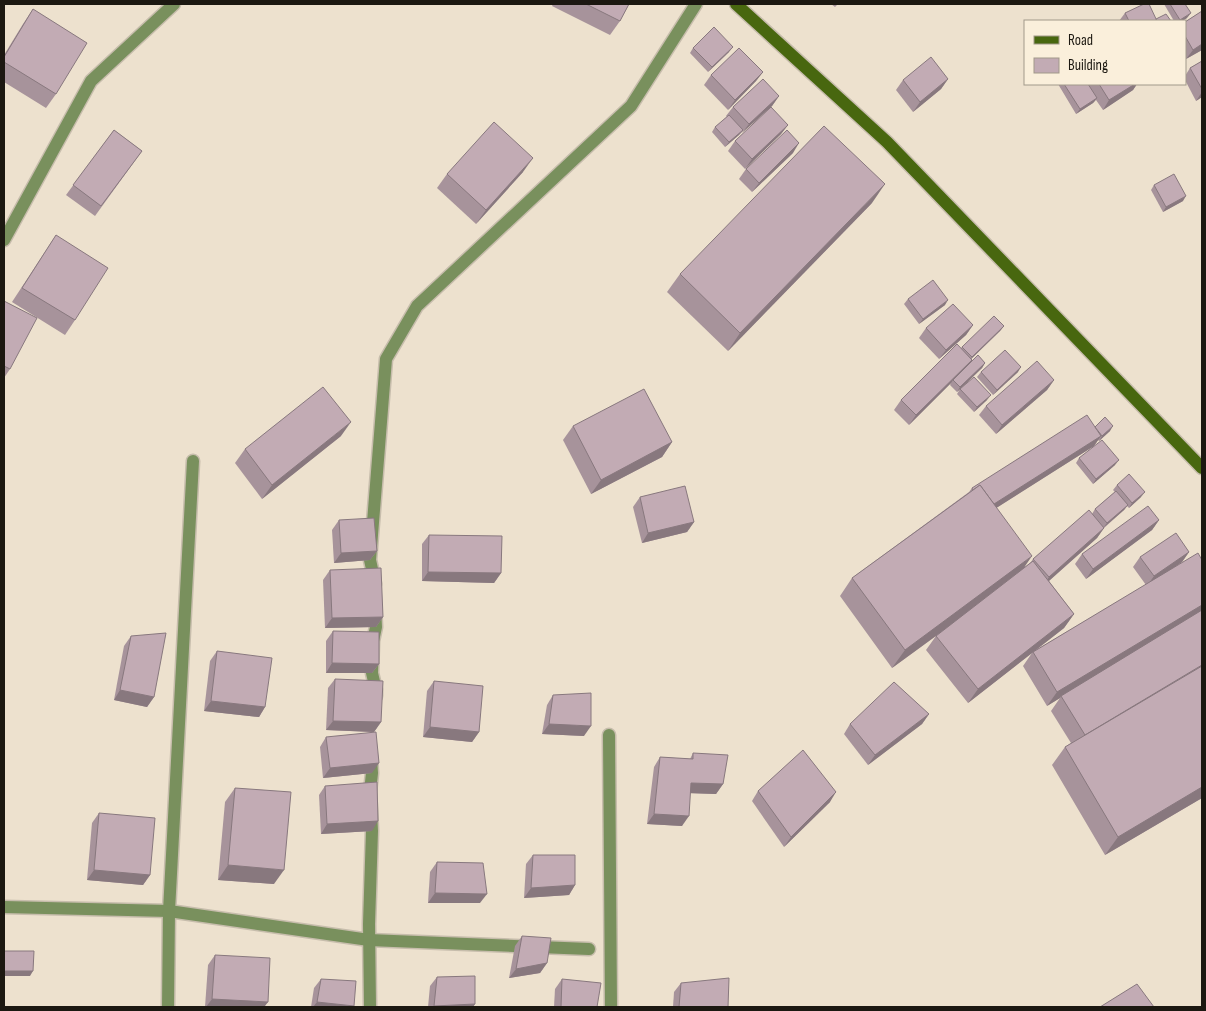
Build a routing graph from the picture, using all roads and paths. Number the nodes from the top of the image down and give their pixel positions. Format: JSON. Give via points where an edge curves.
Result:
{"nodes":[{"id":1,"x":174,"y":4,"type":"edge"},
{"id":2,"x":696,"y":4,"type":"edge"},
{"id":3,"x":736,"y":4,"type":"edge"},
{"id":4,"x":4,"y":240,"type":"edge"},
{"id":5,"x":193,"y":461,"type":"dead end"},
{"id":6,"x":1202,"y":468,"type":"edge"},
{"id":7,"x":375,"y":707,"type":"edge"},
{"id":8,"x":609,"y":735,"type":"dead end"},
{"id":9,"x":370,"y":750,"type":"edge"},
{"id":10,"x":4,"y":907,"type":"edge"},
{"id":11,"x":169,"y":911,"type":"junction"},
{"id":12,"x":369,"y":940,"type":"junction"},
{"id":13,"x":589,"y":949,"type":"dead end"},
{"id":14,"x":168,"y":1007,"type":"edge"},
{"id":15,"x":370,"y":1007,"type":"edge"},
{"id":16,"x":611,"y":1007,"type":"edge"}],
"edges":[{"from":1,"to":4,"type":"street","via":[[91,81]]},
{"from":2,"to":7,"type":"street","via":[[631,106],[417,306],[386,359],[370,560],[376,627],[372,673]]},
{"from":3,"to":6,"type":"street","via":[[887,142]]},
{"from":5,"to":11,"type":"street"},
{"from":8,"to":16,"type":"street"},
{"from":9,"to":12,"type":"street"},
{"from":10,"to":11,"type":"street"},
{"from":11,"to":12,"type":"street"},
{"from":11,"to":14,"type":"street"},
{"from":12,"to":13,"type":"street"},
{"from":12,"to":15,"type":"street"}]}
